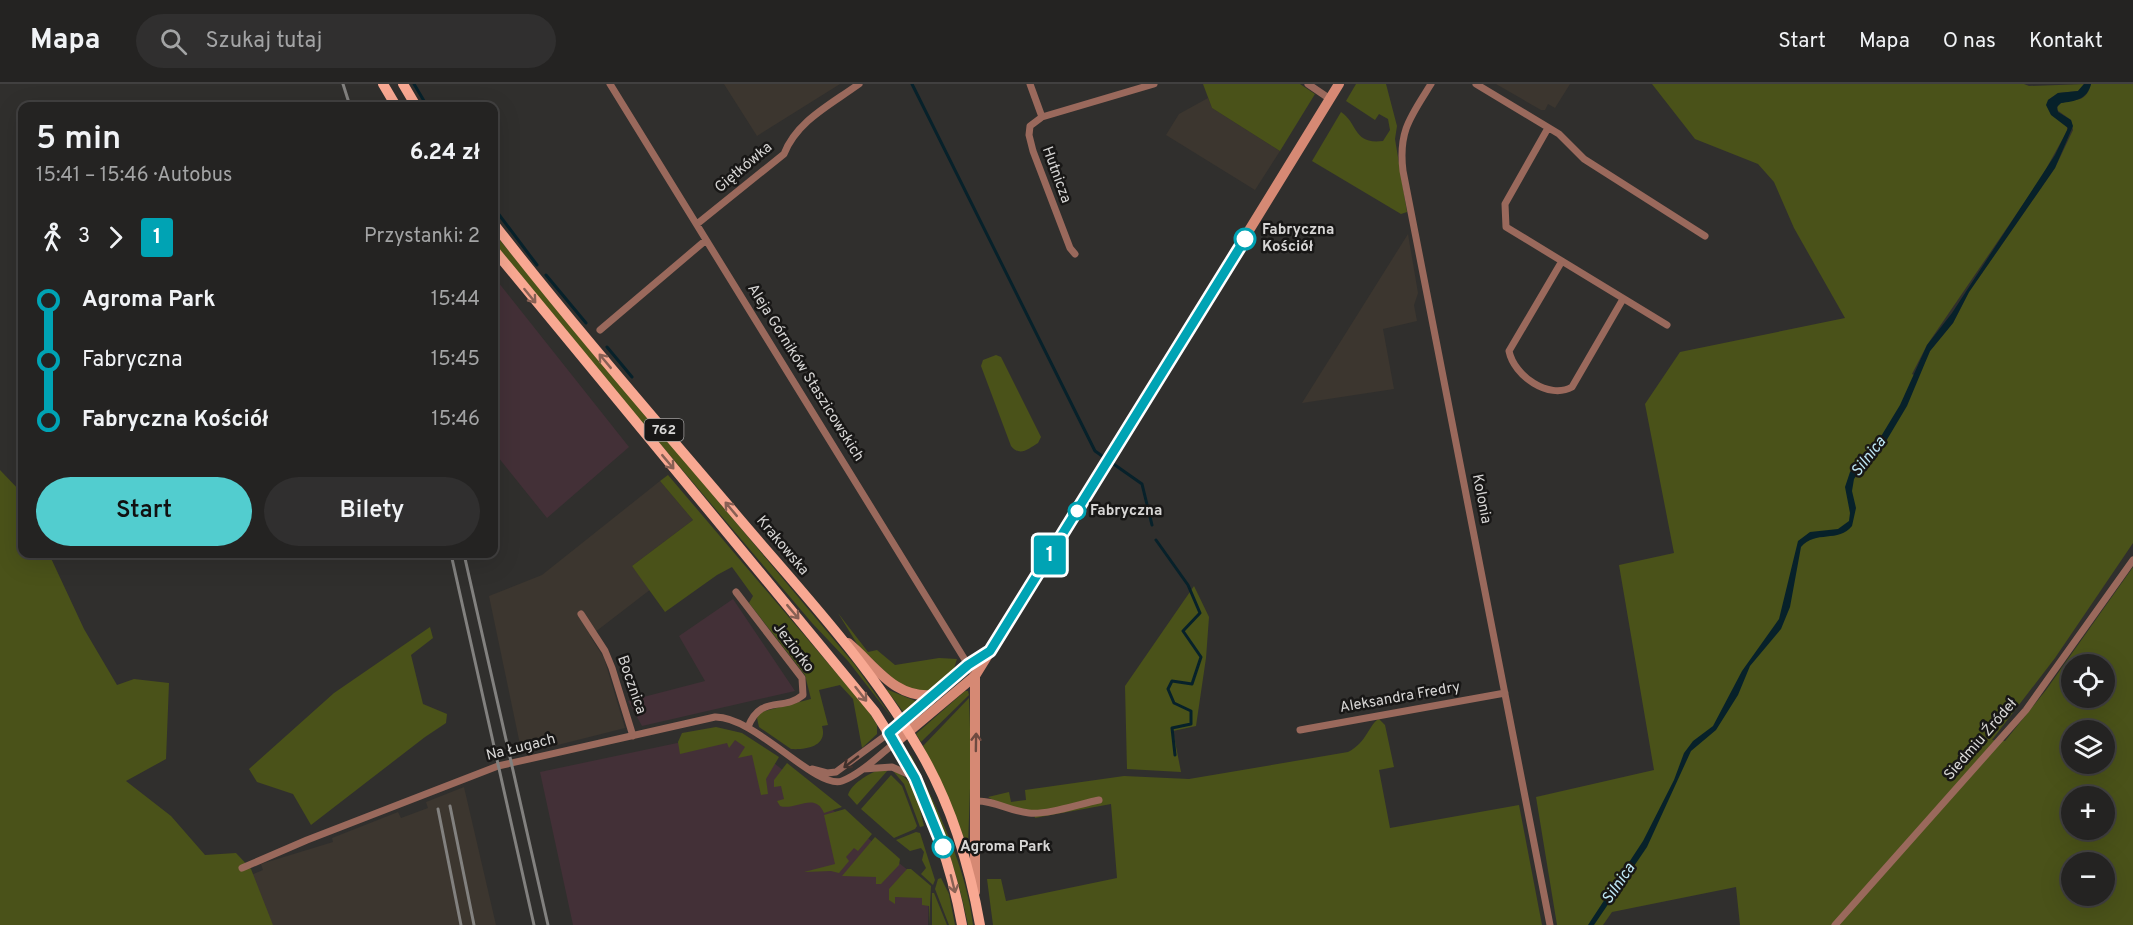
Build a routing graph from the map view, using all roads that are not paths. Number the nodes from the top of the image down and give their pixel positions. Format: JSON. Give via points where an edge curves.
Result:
{"nodes":[{"id":1,"x":383,"y":84,"type":"edge"},
{"id":2,"x":403,"y":84,"type":"edge"},
{"id":3,"x":610,"y":84,"type":"edge"},
{"id":4,"x":859,"y":84,"type":"edge"},
{"id":5,"x":1030,"y":84,"type":"edge"},
{"id":6,"x":1154,"y":84,"type":"edge"},
{"id":7,"x":1308,"y":84,"type":"edge"},
{"id":8,"x":1339,"y":84,"type":"edge"},
{"id":9,"x":1431,"y":84,"type":"edge"},
{"id":10,"x":1476,"y":84,"type":"edge"},
{"id":11,"x":1330,"y":99,"type":"junction"},
{"id":12,"x":394,"y":102,"type":"edge"},
{"id":13,"x":414,"y":102,"type":"edge"},
{"id":14,"x":1042,"y":117,"type":"junction"},
{"id":15,"x":1548,"y":128,"type":"junction"},
{"id":16,"x":696,"y":224,"type":"junction"},
{"id":17,"x":498,"y":229,"type":"edge"},
{"id":18,"x":1705,"y":236,"type":"dead end"},
{"id":19,"x":706,"y":240,"type":"junction"},
{"id":20,"x":1075,"y":254,"type":"dead end"},
{"id":21,"x":498,"y":255,"type":"edge"},
{"id":22,"x":1562,"y":261,"type":"junction"},
{"id":23,"x":1623,"y":299,"type":"junction"},
{"id":24,"x":1667,"y":326,"type":"dead end"},
{"id":25,"x":600,"y":330,"type":"dead end"},
{"id":26,"x":2133,"y":560,"type":"edge"},
{"id":27,"x":736,"y":592,"type":"dead end"},
{"id":28,"x":581,"y":614,"type":"dead end"},
{"id":29,"x":837,"y":634,"type":"junction"},
{"id":30,"x":987,"y":656,"type":"junction"},
{"id":31,"x":968,"y":665,"type":"junction"},
{"id":32,"x":975,"y":676,"type":"junction"},
{"id":33,"x":1505,"y":693,"type":"junction"},
{"id":34,"x":933,"y":695,"type":"junction"},
{"id":35,"x":903,"y":722,"type":"junction"},
{"id":36,"x":748,"y":727,"type":"junction"},
{"id":37,"x":1300,"y":730,"type":"dead end"},
{"id":38,"x":889,"y":733,"type":"junction"},
{"id":39,"x":909,"y":733,"type":"junction"},
{"id":40,"x":633,"y":736,"type":"junction"},
{"id":41,"x":896,"y":743,"type":"junction"},
{"id":42,"x":807,"y":767,"type":"junction"},
{"id":43,"x":861,"y":769,"type":"junction"},
{"id":44,"x":915,"y":778,"type":"junction"},
{"id":45,"x":1099,"y":800,"type":"dead end"},
{"id":46,"x":975,"y":801,"type":"junction"},
{"id":47,"x":242,"y":868,"type":"dead end"},
{"id":48,"x":975,"y":899,"type":"junction"},
{"id":49,"x":962,"y":925,"type":"edge"},
{"id":50,"x":980,"y":925,"type":"edge"},
{"id":51,"x":1550,"y":925,"type":"edge"},
{"id":52,"x":1835,"y":925,"type":"edge"}],
"edges":[{"from":1,"to":12,"type":"main road"},
{"from":2,"to":13,"type":"main road"},
{"from":3,"to":16,"type":"street","name":"Aleja Górników Staszicowskich"},
{"from":4,"to":16,"type":"street","name":"Giętkówka","via":[[802,126],[788,140],[784,154]]},
{"from":5,"to":14,"type":"street"},
{"from":6,"to":14,"type":"street"},
{"from":7,"to":11,"type":"street"},
{"from":8,"to":11,"type":"main road"},
{"from":9,"to":33,"type":"street","name":"Kolonia","via":[[1403,133],[1401,152]]},
{"from":10,"to":15,"type":"street"},
{"from":11,"to":30,"type":"main road"},
{"from":14,"to":20,"type":"street","name":"Hutnicza","via":[[1030,126],[1030,141]]},
{"from":15,"to":18,"type":"street","via":[[1584,159]]},
{"from":15,"to":22,"type":"street","via":[[1505,204],[1506,227]]},
{"from":16,"to":19,"type":"street","name":"Aleja Górników Staszicowskich"},
{"from":29,"to":17,"type":"main road","name":"Krakowska","number":"762","one_way":true,"via":[[581,333]]},
{"from":19,"to":25,"type":"street"},
{"from":19,"to":31,"type":"street","name":"Aleja Górników Staszicowskich"},
{"from":21,"to":38,"type":"main road","number":"762","one_way":true,"via":[[841,668]]},
{"from":22,"to":23,"type":"street"},
{"from":22,"to":23,"type":"street","via":[[1509,351],[1511,362],[1520,373],[1550,391],[1563,392],[1572,387]]},
{"from":23,"to":24,"type":"street"},
{"from":26,"to":52,"type":"street","name":"Siedmiu Źródeł","via":[[2026,710]]},
{"from":27,"to":36,"type":"street","name":"Jeziorko","via":[[805,687],[803,695],[796,699],[762,707]]},
{"from":28,"to":40,"type":"street","name":"Bocznica","via":[[605,651]]},
{"from":29,"to":34,"type":"main road","via":[[900,690],[915,696]]},
{"from":29,"to":35,"type":"main road","name":"Krakowska","number":"762"},
{"from":30,"to":31,"type":"main road"},
{"from":30,"to":32,"type":"main road"},
{"from":31,"to":32,"type":"street","name":"Aleja Górników Staszicowskich"},
{"from":31,"to":34,"type":"main road"},
{"from":32,"to":39,"type":"main road"},
{"from":46,"to":32,"type":"main road","one_way":true},
{"from":33,"to":37,"type":"street","name":"Aleksandra Fredry"},
{"from":33,"to":51,"type":"street","name":"Kolonia"},
{"from":34,"to":35,"type":"main road"},
{"from":35,"to":38,"type":"main road"},
{"from":35,"to":39,"type":"main road","name":"Krakowska","number":"762"},
{"from":36,"to":40,"type":"street","name":"Na Ługach","via":[[715,717]]},
{"from":36,"to":42,"type":"street","name":"Na Ługach"},
{"from":38,"to":41,"type":"main road","number":"762"},
{"from":38,"to":42,"type":"street","name":"Na Ługach","one_way":true,"via":[[836,772]]},
{"from":39,"to":41,"type":"main road"},
{"from":39,"to":48,"type":"main road","name":"Krakowska","number":"762","via":[[951,817]]},
{"from":40,"to":47,"type":"street","name":"Na Ługach","via":[[473,774]]},
{"from":41,"to":43,"type":"street","name":"Na Ługach"},
{"from":41,"to":44,"type":"main road","number":"762"},
{"from":42,"to":43,"type":"street","name":"Na Ługach","via":[[820,778],[836,782]]},
{"from":43,"to":44,"type":"street","name":"Na Ługach","via":[[891,767]]},
{"from":44,"to":49,"type":"main road","number":"762","one_way":true,"via":[[946,859]]},
{"from":45,"to":46,"type":"street","via":[[1031,814],[1002,808],[992,801]]},
{"from":46,"to":48,"type":"main road"},
{"from":48,"to":50,"type":"main road","name":"Krakowska","number":"762"}]}
